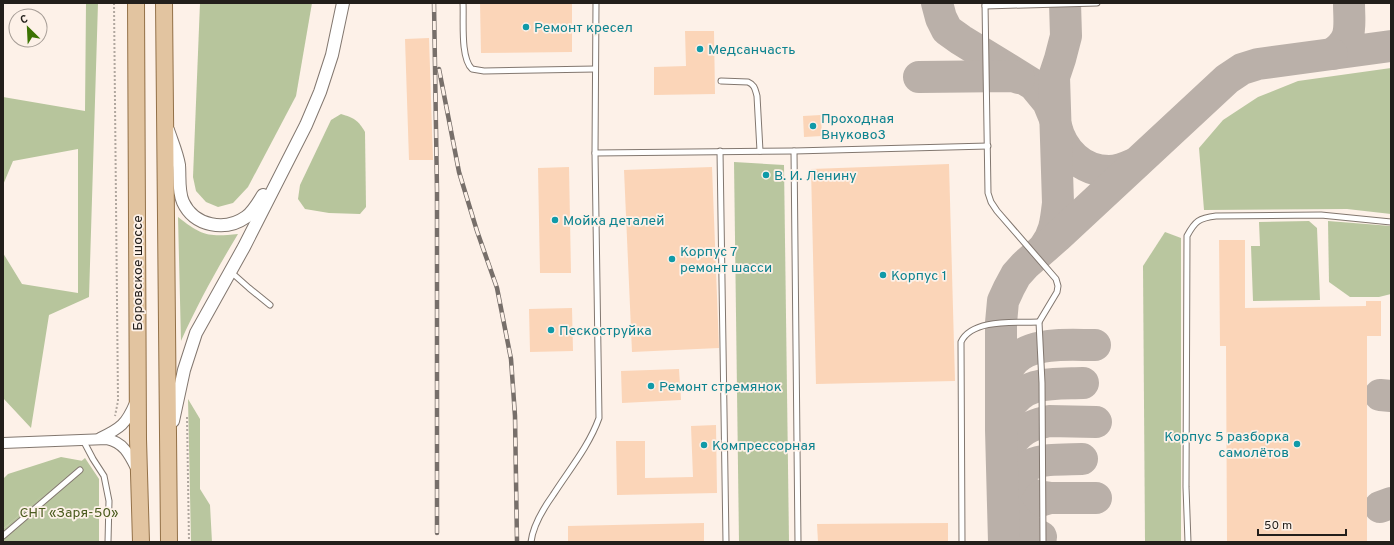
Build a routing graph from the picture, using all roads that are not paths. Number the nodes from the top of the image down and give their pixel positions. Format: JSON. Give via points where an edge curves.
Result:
{"nodes":[{"id":1,"x":136,"y":3,"type":"edge"},
{"id":2,"x":164,"y":3,"type":"edge"},
{"id":3,"x":343,"y":3,"type":"edge"},
{"id":4,"x":463,"y":3,"type":"edge"},
{"id":5,"x":596,"y":3,"type":"edge"},
{"id":6,"x":1097,"y":3,"type":"edge"},
{"id":7,"x":986,"y":4,"type":"edge"},
{"id":8,"x":595,"y":70,"type":"junction"},
{"id":9,"x":721,"y":81,"type":"dead end"},
{"id":10,"x":165,"y":120,"type":"junction"},
{"id":11,"x":988,"y":146,"type":"junction"},
{"id":12,"x":720,"y":151,"type":"junction"},
{"id":13,"x":760,"y":151,"type":"junction"},
{"id":14,"x":794,"y":151,"type":"junction"},
{"id":15,"x":595,"y":154,"type":"junction"},
{"id":16,"x":284,"y":167,"type":"junction"},
{"id":17,"x":1391,"y":222,"type":"edge"},
{"id":18,"x":230,"y":271,"type":"junction"},
{"id":19,"x":270,"y":305,"type":"dead end"},
{"id":20,"x":1039,"y":322,"type":"junction"},
{"id":21,"x":138,"y":396,"type":"junction"},
{"id":22,"x":100,"y":438,"type":"junction"},
{"id":23,"x":82,"y":439,"type":"junction"},
{"id":24,"x":3,"y":443,"type":"edge"},
{"id":25,"x":168,"y":445,"type":"junction"},
{"id":26,"x":80,"y":470,"type":"dead end"},
{"id":27,"x":139,"y":476,"type":"junction"},
{"id":28,"x":3,"y":536,"type":"edge"},
{"id":29,"x":108,"y":542,"type":"edge"},
{"id":30,"x":141,"y":542,"type":"edge"},
{"id":31,"x":169,"y":542,"type":"edge"},
{"id":32,"x":531,"y":542,"type":"edge"},
{"id":33,"x":726,"y":542,"type":"edge"},
{"id":34,"x":798,"y":542,"type":"edge"},
{"id":35,"x":962,"y":542,"type":"edge"},
{"id":36,"x":1044,"y":542,"type":"edge"},
{"id":37,"x":1188,"y":542,"type":"edge"}],
"edges":[{"from":1,"to":21,"type":"main road","name":"Боровское шоссе"},
{"from":2,"to":10,"type":"main road","name":"Боровское шоссе"},
{"from":3,"to":16,"type":"street","via":[[332,55],[320,92],[306,126]]},
{"from":4,"to":8,"type":"lane","via":[[464,50],[472,69]]},
{"from":5,"to":8,"type":"lane"},
{"from":6,"to":7,"type":"lane"},
{"from":7,"to":11,"type":"lane"},
{"from":8,"to":15,"type":"lane"},
{"from":9,"to":13,"type":"lane","via":[[748,82],[755,87]]},
{"from":10,"to":16,"type":"street","via":[[178,160],[182,200],[189,211],[201,221],[212,225],[226,225],[247,216]]},
{"from":10,"to":25,"type":"main road","name":"Боровское шоссе"},
{"from":11,"to":14,"type":"lane"},
{"from":11,"to":20,"type":"lane","via":[[988,193],[991,202],[1056,278],[1058,286],[1054,299]]},
{"from":12,"to":13,"type":"lane"},
{"from":12,"to":15,"type":"lane"},
{"from":12,"to":33,"type":"lane"},
{"from":13,"to":14,"type":"lane"},
{"from":14,"to":34,"type":"lane"},
{"from":15,"to":32,"type":"lane","via":[[599,418],[593,433],[540,515]]},
{"from":16,"to":18,"type":"street"},
{"from":17,"to":37,"type":"lane","via":[[1321,215],[1216,216],[1204,218],[1192,227],[1187,236]]},
{"from":18,"to":19,"type":"lane"},
{"from":18,"to":25,"type":"street","via":[[189,353]]},
{"from":20,"to":35,"type":"lane","via":[[1001,323],[977,327],[964,335],[961,342]]},
{"from":20,"to":36,"type":"lane"},
{"from":21,"to":22,"type":"street","via":[[128,419],[115,431]]},
{"from":21,"to":27,"type":"main road","name":"Боровское шоссе"},
{"from":22,"to":23,"type":"street"},
{"from":22,"to":27,"type":"street","via":[[121,444]]},
{"from":23,"to":24,"type":"street"},
{"from":23,"to":29,"type":"lane","via":[[104,476],[109,501]]},
{"from":25,"to":31,"type":"main road","name":"Боровское шоссе"},
{"from":26,"to":28,"type":"lane"},
{"from":27,"to":30,"type":"main road","name":"Боровское шоссе"}]}
